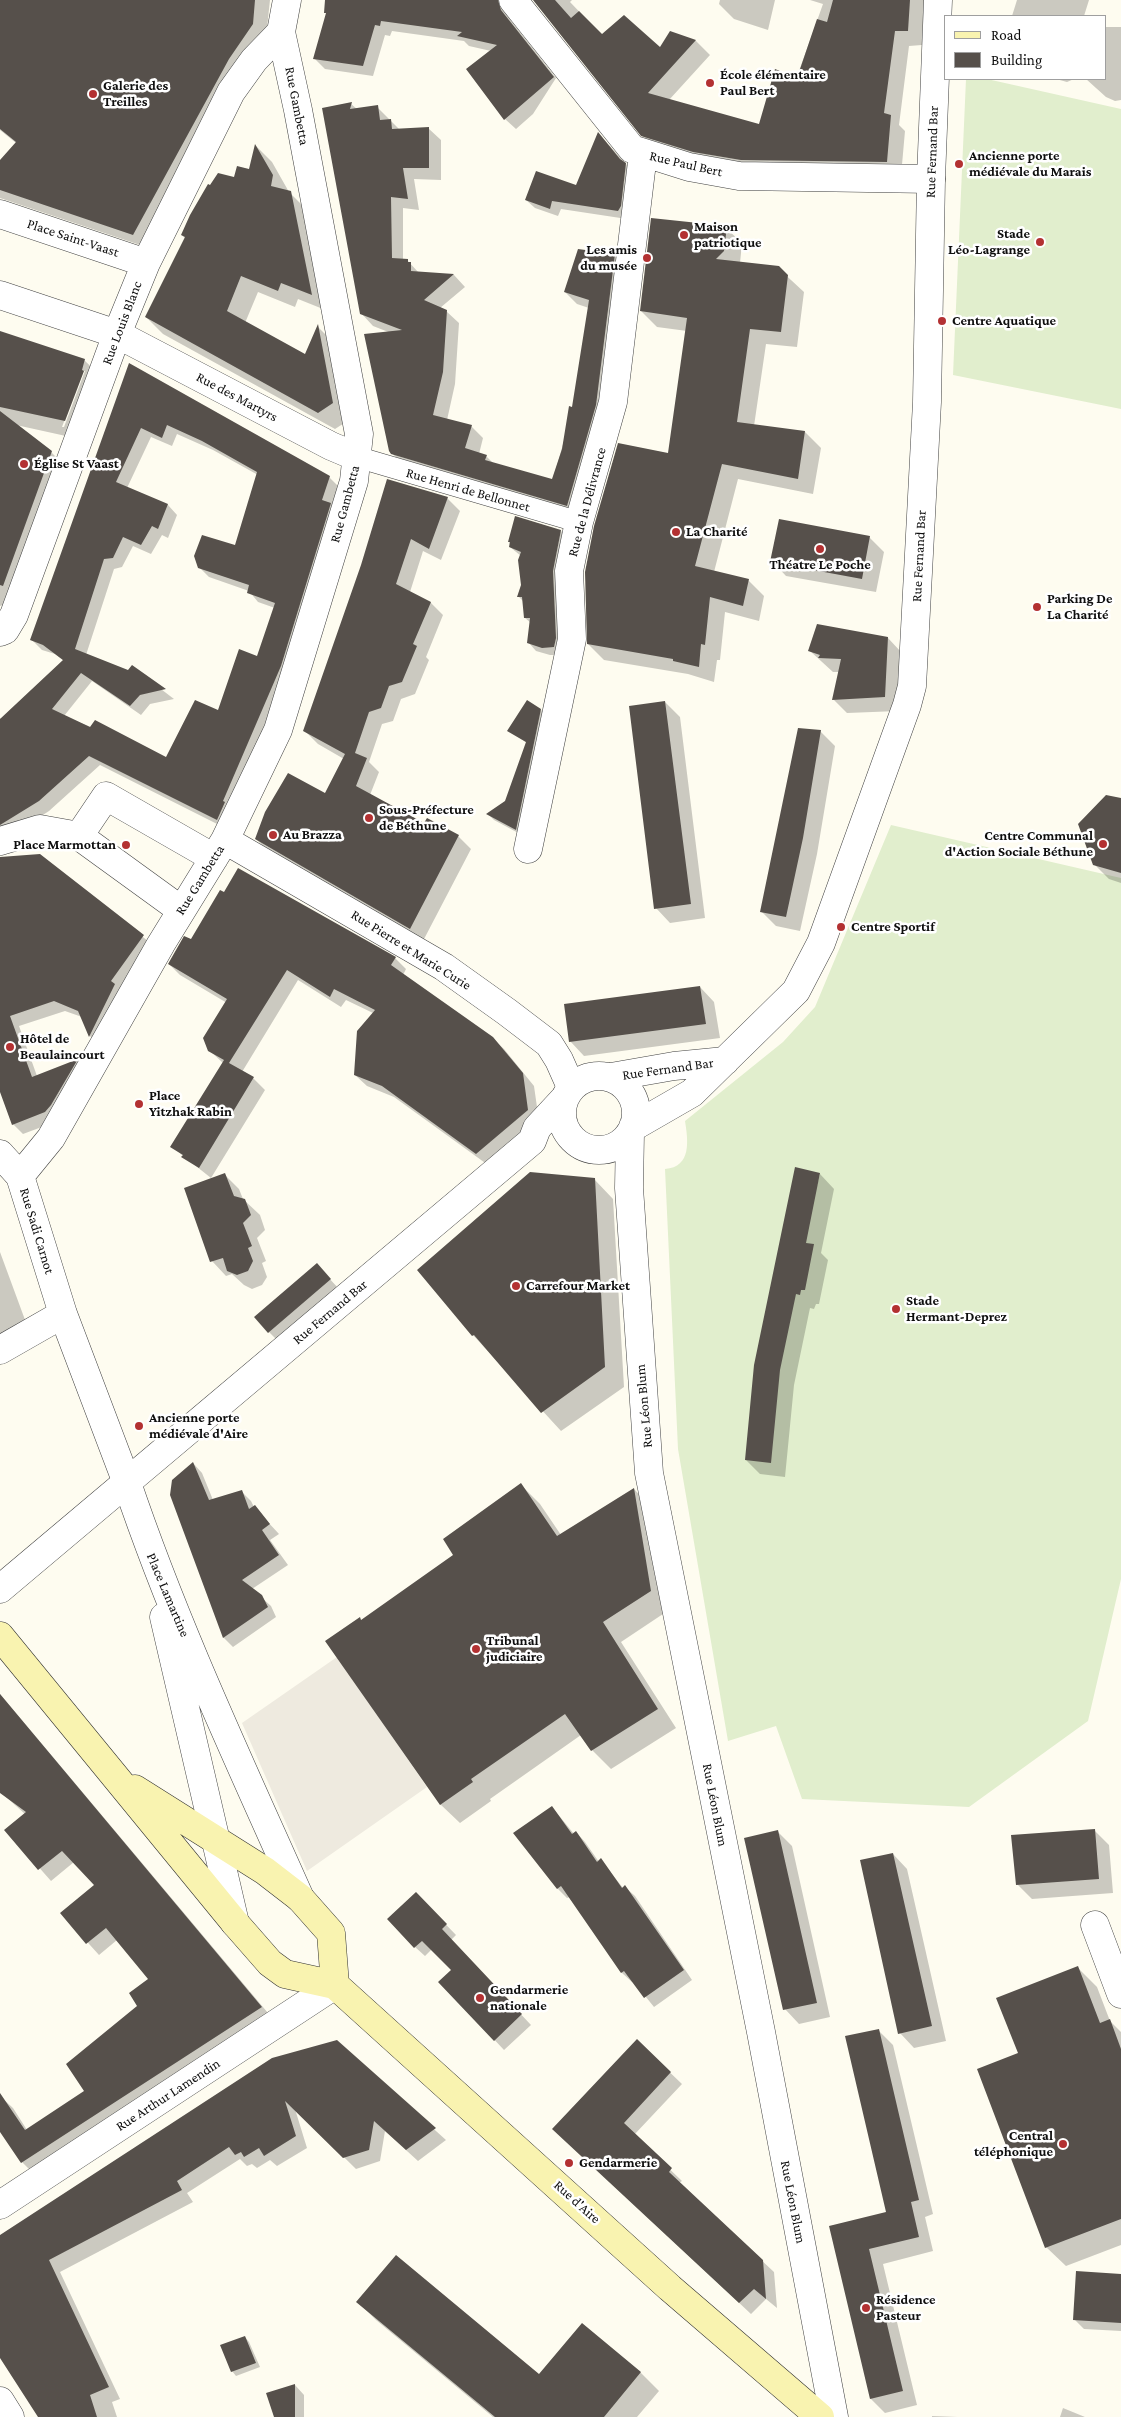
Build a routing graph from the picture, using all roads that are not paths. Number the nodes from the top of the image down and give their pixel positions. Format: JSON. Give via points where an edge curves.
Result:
{"nodes":[{"id":1,"x":287,"y":0,"type":"edge"},
{"id":2,"x":513,"y":0,"type":"edge"},
{"id":3,"x":938,"y":0,"type":"edge"},
{"id":4,"x":281,"y":32,"type":"junction"},
{"id":5,"x":643,"y":154,"type":"junction"},
{"id":6,"x":931,"y":179,"type":"junction"},
{"id":7,"x":0,"y":214,"type":"edge"},
{"id":8,"x":146,"y":263,"type":"junction"},
{"id":9,"x":0,"y":295,"type":"edge"},
{"id":10,"x":117,"y":334,"type":"junction"},
{"id":11,"x":358,"y":457,"type":"junction"},
{"id":12,"x":579,"y":522,"type":"junction"},
{"id":13,"x":0,"y":632,"type":"edge"},
{"id":14,"x":79,"y":836,"type":"junction"},
{"id":15,"x":0,"y":841,"type":"edge"},
{"id":16,"x":220,"y":849,"type":"junction"},
{"id":17,"x":528,"y":849,"type":"dead end"},
{"id":18,"x":181,"y":910,"type":"junction"},
{"id":19,"x":724,"y":1061,"type":"junction"},
{"id":20,"x":611,"y":1077,"type":"junction"},
{"id":21,"x":567,"y":1094,"type":"junction"},
{"id":22,"x":632,"y":1130,"type":"junction"},
{"id":23,"x":532,"y":1141,"type":"junction"},
{"id":24,"x":592,"y":1147,"type":"junction"},
{"id":25,"x":0,"y":1154,"type":"edge"},
{"id":26,"x":20,"y":1176,"type":"junction"},
{"id":27,"x":629,"y":1188,"type":"junction"},
{"id":28,"x":63,"y":1314,"type":"junction"},
{"id":29,"x":0,"y":1350,"type":"edge"},
{"id":30,"x":127,"y":1483,"type":"junction"},
{"id":31,"x":147,"y":1543,"type":"junction"},
{"id":32,"x":0,"y":1590,"type":"edge"},
{"id":33,"x":0,"y":1636,"type":"edge"},
{"id":34,"x":116,"y":1777,"type":"junction"},
{"id":35,"x":215,"y":1839,"type":"junction"},
{"id":36,"x":300,"y":1898,"type":"junction"},
{"id":37,"x":234,"y":1923,"type":"junction"},
{"id":38,"x":1095,"y":1925,"type":"dead end"},
{"id":39,"x":335,"y":1985,"type":"junction"},
{"id":40,"x":1121,"y":1994,"type":"edge"},
{"id":41,"x":0,"y":2205,"type":"edge"},
{"id":42,"x":0,"y":2401,"type":"edge"},
{"id":43,"x":10,"y":2417,"type":"edge"},
{"id":44,"x":820,"y":2417,"type":"edge"},
{"id":45,"x":834,"y":2417,"type":"edge"}],
"edges":[{"from":1,"to":4,"type":"street"},
{"from":2,"to":5,"type":"street","name":"Rue Paul Bert","via":[[632,149]]},
{"from":3,"to":6,"type":"street","name":"Rue Fernand Bar"},
{"from":4,"to":8,"type":"street","name":"Rue Louis Blanc","via":[[230,92]]},
{"from":4,"to":11,"type":"street","name":"Rue Gambetta","via":[[354,401],[359,434]]},
{"from":5,"to":6,"type":"street","name":"Rue Paul Bert","via":[[739,176]]},
{"from":5,"to":12,"type":"street","name":"Rue de la Délivrance","via":[[613,402]]},
{"from":6,"to":19,"type":"street","name":"Rue Fernand Bar","via":[[927,402],[912,686],[902,723],[814,958],[796,991]]},
{"from":7,"to":8,"type":"street","name":"Place Saint-Vaast"},
{"from":8,"to":10,"type":"street","name":"Rue Louis Blanc"},
{"from":9,"to":10,"type":"street"},
{"from":10,"to":11,"type":"street","name":"Rue des Martyrs"},
{"from":10,"to":13,"type":"street","name":"Rue Louis Blanc","via":[[14,615],[5,630]]},
{"from":11,"to":12,"type":"street","name":"Rue Henri de Bellonnet"},
{"from":11,"to":16,"type":"street","name":"Rue Gambetta","via":[[354,481],[278,730]]},
{"from":12,"to":17,"type":"street","name":"Rue de la Délivrance","via":[[569,571],[572,639]]},
{"from":14,"to":15,"type":"street","via":[[40,830]]},
{"from":14,"to":16,"type":"street","via":[[106,796]]},
{"from":14,"to":18,"type":"street"},
{"from":16,"to":18,"type":"street","name":"Rue Gambetta"},
{"from":16,"to":21,"type":"street","name":"Rue Pierre et Marie Curie","via":[[444,967],[548,1044],[559,1060]]},
{"from":18,"to":26,"type":"street","name":"Rue Gambetta","via":[[51,1138]]},
{"from":19,"to":20,"type":"street","name":"Rue Fernand Bar"},
{"from":19,"to":22,"type":"street","name":"Rue Fernand Bar","via":[[692,1093]]},
{"from":20,"to":21,"type":"street","via":[[590,1076]]},
{"from":20,"to":22,"type":"street","via":[[630,1092],[636,1110]]},
{"from":21,"to":23,"type":"street","name":"Rue Fernand Bar","via":[[537,1128]]},
{"from":21,"to":24,"type":"street","via":[[561,1112],[563,1125],[569,1136]]},
{"from":22,"to":24,"type":"street","via":[[619,1144]]},
{"from":22,"to":27,"type":"street","name":"Rue Léon Blum"},
{"from":23,"to":24,"type":"street"},
{"from":23,"to":30,"type":"street","name":"Rue Fernand Bar"},
{"from":24,"to":27,"type":"street","via":[[622,1172]]},
{"from":25,"to":26,"type":"street","name":"Rue Sadi Carnot"},
{"from":26,"to":28,"type":"street","name":"Rue Sadi Carnot"},
{"from":27,"to":45,"type":"street","name":"Rue Léon Blum","via":[[649,1473]]},
{"from":28,"to":29,"type":"street"},
{"from":28,"to":30,"type":"street"},
{"from":30,"to":31,"type":"street"},
{"from":30,"to":32,"type":"street"},
{"from":31,"to":35,"type":"street","name":"Place Lamartine"},
{"from":31,"to":36,"type":"street","name":"Place Lamartine"},
{"from":33,"to":34,"type":"main road","name":"Place Lamartine"},
{"from":34,"to":35,"type":"main road","name":"Place Lamartine"},
{"from":34,"to":37,"type":"main road","name":"Place Lamartine"},
{"from":35,"to":36,"type":"main road","name":"Place Lamartine"},
{"from":35,"to":37,"type":"street","name":"Place Lamartine"},
{"from":36,"to":39,"type":"main road","name":"Place Lamartine","via":[[331,1933]]},
{"from":37,"to":39,"type":"main road","name":"Place Lamartine","via":[[285,1974]]},
{"from":38,"to":40,"type":"street"},
{"from":39,"to":41,"type":"street","name":"Rue Arthur Lamendin"},
{"from":39,"to":44,"type":"main road","name":"Rue d'Aire","via":[[670,2288]]},
{"from":42,"to":43,"type":"street"}]}
